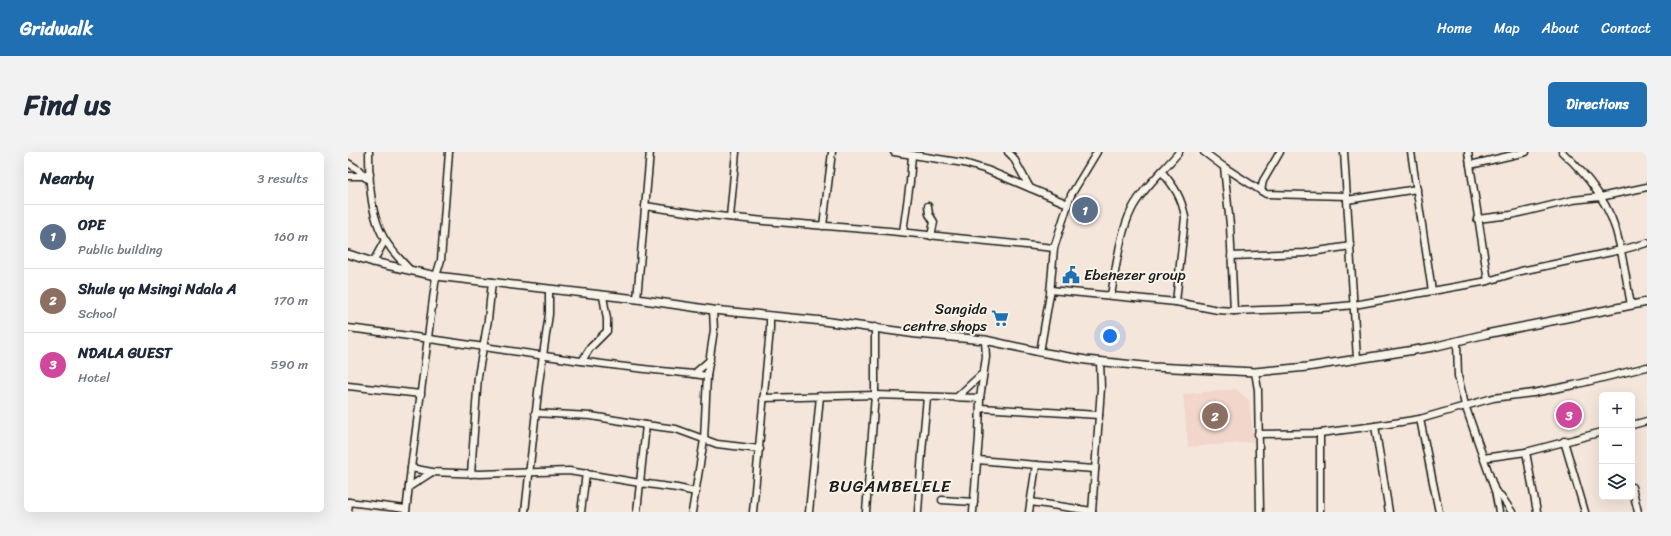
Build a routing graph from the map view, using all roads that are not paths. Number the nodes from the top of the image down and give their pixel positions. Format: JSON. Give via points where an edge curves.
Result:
{"nodes":[{"id":1,"x":369,"y":152,"type":"edge"},
{"id":2,"x":449,"y":152,"type":"edge"},
{"id":3,"x":650,"y":152,"type":"edge"},
{"id":4,"x":736,"y":152,"type":"edge"},
{"id":5,"x":832,"y":152,"type":"edge"},
{"id":6,"x":894,"y":152,"type":"edge"},
{"id":7,"x":1008,"y":152,"type":"edge"},
{"id":8,"x":1179,"y":152,"type":"edge"},
{"id":9,"x":1204,"y":152,"type":"edge"},
{"id":10,"x":1280,"y":152,"type":"edge"},
{"id":11,"x":1344,"y":152,"type":"edge"},
{"id":12,"x":1411,"y":152,"type":"edge"},
{"id":13,"x":1468,"y":152,"type":"edge"},
{"id":14,"x":1526,"y":152,"type":"edge"},
{"id":15,"x":1562,"y":152,"type":"edge"},
{"id":16,"x":1095,"y":153,"type":"edge"},
{"id":17,"x":912,"y":155,"type":"junction"},
{"id":18,"x":348,"y":163,"type":"edge"},
{"id":19,"x":1470,"y":165,"type":"junction"},
{"id":20,"x":1224,"y":168,"type":"junction"},
{"id":21,"x":1162,"y":172,"type":"junction"},
{"id":22,"x":370,"y":174,"type":"junction"},
{"id":23,"x":348,"y":176,"type":"edge"},
{"id":24,"x":363,"y":176,"type":"junction"},
{"id":25,"x":371,"y":182,"type":"junction"},
{"id":26,"x":1647,"y":187,"type":"edge"},
{"id":27,"x":1031,"y":188,"type":"junction"},
{"id":28,"x":1416,"y":189,"type":"junction"},
{"id":29,"x":1261,"y":191,"type":"junction"},
{"id":30,"x":1600,"y":197,"type":"junction"},
{"id":31,"x":1347,"y":198,"type":"junction"},
{"id":32,"x":1068,"y":204,"type":"junction"},
{"id":33,"x":645,"y":206,"type":"junction"},
{"id":34,"x":928,"y":206,"type":"dead end"},
{"id":35,"x":730,"y":217,"type":"junction"},
{"id":36,"x":1477,"y":220,"type":"junction"},
{"id":37,"x":822,"y":226,"type":"junction"},
{"id":38,"x":903,"y":232,"type":"junction"},
{"id":39,"x":931,"y":236,"type":"junction"},
{"id":40,"x":385,"y":240,"type":"junction"},
{"id":41,"x":1647,"y":244,"type":"edge"},
{"id":42,"x":1351,"y":246,"type":"junction"},
{"id":43,"x":1054,"y":248,"type":"junction"},
{"id":44,"x":1621,"y":250,"type":"junction"},
{"id":45,"x":348,"y":254,"type":"edge"},
{"id":46,"x":1231,"y":256,"type":"junction"},
{"id":47,"x":373,"y":262,"type":"junction"},
{"id":48,"x":410,"y":271,"type":"junction"},
{"id":49,"x":436,"y":276,"type":"junction"},
{"id":50,"x":1488,"y":281,"type":"junction"},
{"id":51,"x":492,"y":282,"type":"junction"},
{"id":52,"x":549,"y":290,"type":"junction"},
{"id":53,"x":1050,"y":290,"type":"junction"},
{"id":54,"x":1432,"y":291,"type":"junction"},
{"id":55,"x":1111,"y":295,"type":"junction"},
{"id":56,"x":603,"y":296,"type":"junction"},
{"id":57,"x":637,"y":299,"type":"junction"},
{"id":58,"x":1176,"y":302,"type":"junction"},
{"id":59,"x":1647,"y":302,"type":"edge"},
{"id":60,"x":1354,"y":305,"type":"junction"},
{"id":61,"x":1631,"y":305,"type":"junction"},
{"id":62,"x":713,"y":310,"type":"junction"},
{"id":63,"x":1234,"y":311,"type":"junction"},
{"id":64,"x":770,"y":316,"type":"junction"},
{"id":65,"x":875,"y":327,"type":"junction"},
{"id":66,"x":348,"y":328,"type":"edge"},
{"id":67,"x":429,"y":339,"type":"junction"},
{"id":68,"x":985,"y":340,"type":"junction"},
{"id":69,"x":1457,"y":342,"type":"junction"},
{"id":70,"x":483,"y":346,"type":"junction"},
{"id":71,"x":1040,"y":352,"type":"junction"},
{"id":72,"x":542,"y":355,"type":"junction"},
{"id":73,"x":1357,"y":359,"type":"junction"},
{"id":74,"x":710,"y":360,"type":"junction"},
{"id":75,"x":1100,"y":361,"type":"junction"},
{"id":76,"x":582,"y":362,"type":"junction"},
{"id":77,"x":1647,"y":367,"type":"edge"},
{"id":78,"x":1255,"y":372,"type":"junction"},
{"id":79,"x":983,"y":373,"type":"junction"},
{"id":80,"x":694,"y":374,"type":"junction"},
{"id":81,"x":707,"y":376,"type":"junction"},
{"id":82,"x":348,"y":386,"type":"edge"},
{"id":83,"x":421,"y":394,"type":"junction"},
{"id":84,"x":875,"y":395,"type":"junction"},
{"id":85,"x":820,"y":396,"type":"junction"},
{"id":86,"x":927,"y":397,"type":"junction"},
{"id":87,"x":763,"y":398,"type":"junction"},
{"id":88,"x":956,"y":398,"type":"junction"},
{"id":89,"x":980,"y":398,"type":"junction"},
{"id":90,"x":1465,"y":405,"type":"junction"},
{"id":91,"x":980,"y":408,"type":"junction"},
{"id":92,"x":535,"y":413,"type":"junction"},
{"id":93,"x":1099,"y":416,"type":"junction"},
{"id":94,"x":1420,"y":419,"type":"junction"},
{"id":95,"x":1647,"y":421,"type":"edge"},
{"id":96,"x":1635,"y":424,"type":"edge"},
{"id":97,"x":646,"y":425,"type":"junction"},
{"id":98,"x":1375,"y":426,"type":"junction"},
{"id":99,"x":1320,"y":433,"type":"junction"},
{"id":100,"x":1599,"y":433,"type":"edge"},
{"id":101,"x":1258,"y":434,"type":"junction"},
{"id":102,"x":704,"y":440,"type":"junction"},
{"id":103,"x":1564,"y":441,"type":"junction"},
{"id":104,"x":760,"y":449,"type":"junction"},
{"id":105,"x":1526,"y":452,"type":"junction"},
{"id":106,"x":1484,"y":458,"type":"junction"},
{"id":107,"x":978,"y":460,"type":"junction"},
{"id":108,"x":1036,"y":465,"type":"junction"},
{"id":109,"x":410,"y":468,"type":"junction"},
{"id":110,"x":1095,"y":469,"type":"junction"},
{"id":111,"x":432,"y":472,"type":"junction"},
{"id":112,"x":528,"y":473,"type":"junction"},
{"id":113,"x":586,"y":473,"type":"junction"},
{"id":114,"x":471,"y":474,"type":"junction"},
{"id":115,"x":640,"y":483,"type":"junction"},
{"id":116,"x":409,"y":487,"type":"junction"},
{"id":117,"x":1494,"y":491,"type":"junction"},
{"id":118,"x":696,"y":492,"type":"junction"},
{"id":119,"x":942,"y":500,"type":"dead end"},
{"id":120,"x":1635,"y":500,"type":"edge"},
{"id":121,"x":349,"y":502,"type":"edge"},
{"id":122,"x":974,"y":502,"type":"junction"},
{"id":123,"x":1031,"y":502,"type":"junction"},
{"id":124,"x":406,"y":511,"type":"edge"},
{"id":125,"x":348,"y":512,"type":"edge"},
{"id":126,"x":525,"y":512,"type":"edge"},
{"id":127,"x":581,"y":512,"type":"edge"},
{"id":128,"x":637,"y":512,"type":"edge"},
{"id":129,"x":692,"y":512,"type":"edge"},
{"id":130,"x":753,"y":512,"type":"edge"},
{"id":131,"x":809,"y":512,"type":"edge"},
{"id":132,"x":866,"y":512,"type":"edge"},
{"id":133,"x":918,"y":512,"type":"edge"},
{"id":134,"x":973,"y":512,"type":"edge"},
{"id":135,"x":1029,"y":512,"type":"edge"},
{"id":136,"x":1092,"y":512,"type":"edge"},
{"id":137,"x":1260,"y":512,"type":"edge"},
{"id":138,"x":1320,"y":512,"type":"edge"},
{"id":139,"x":1389,"y":512,"type":"edge"},
{"id":140,"x":1439,"y":512,"type":"edge"},
{"id":141,"x":1499,"y":512,"type":"edge"},
{"id":142,"x":1512,"y":512,"type":"edge"},
{"id":143,"x":1537,"y":512,"type":"edge"},
{"id":144,"x":1585,"y":512,"type":"edge"},
{"id":145,"x":1638,"y":512,"type":"edge"}],
"edges":[{"from":1,"to":22,"type":"street"},
{"from":2,"to":49,"type":"street","via":[[441,260]]},
{"from":3,"to":33,"type":"street"},
{"from":4,"to":35,"type":"street"},
{"from":5,"to":37,"type":"street"},
{"from":6,"to":17,"type":"street"},
{"from":7,"to":27,"type":"street"},
{"from":8,"to":21,"type":"street"},
{"from":9,"to":20,"type":"street"},
{"from":10,"to":29,"type":"street","via":[[1263,181]]},
{"from":11,"to":31,"type":"street"},
{"from":12,"to":28,"type":"street"},
{"from":13,"to":19,"type":"street"},
{"from":14,"to":19,"type":"street"},
{"from":15,"to":30,"type":"street","via":[[1585,176]]},
{"from":16,"to":32,"type":"street"},
{"from":17,"to":27,"type":"street","via":[[964,163]]},
{"from":17,"to":38,"type":"street"},
{"from":18,"to":24,"type":"street"},
{"from":19,"to":36,"type":"street"},
{"from":20,"to":29,"type":"street"},
{"from":20,"to":46,"type":"street","via":[[1230,217]]},
{"from":21,"to":55,"type":"street","via":[[1143,192],[1132,209],[1125,228]]},
{"from":21,"to":58,"type":"street","via":[[1175,188],[1183,204],[1185,217]]},
{"from":22,"to":24,"type":"street"},
{"from":22,"to":25,"type":"street"},
{"from":23,"to":24,"type":"street"},
{"from":24,"to":25,"type":"street"},
{"from":25,"to":40,"type":"street","via":[[372,207]]},
{"from":26,"to":30,"type":"street"},
{"from":27,"to":32,"type":"street"},
{"from":28,"to":31,"type":"street"},
{"from":28,"to":54,"type":"street"},
{"from":29,"to":31,"type":"street","via":[[1270,195]]},
{"from":30,"to":36,"type":"street","via":[[1573,200],[1511,215]]},
{"from":30,"to":44,"type":"street","via":[[1617,233]]},
{"from":31,"to":42,"type":"street"},
{"from":32,"to":43,"type":"street"},
{"from":33,"to":35,"type":"street"},
{"from":33,"to":57,"type":"street"},
{"from":34,"to":39,"type":"street","via":[[934,222]]},
{"from":35,"to":37,"type":"street"},
{"from":36,"to":50,"type":"street"},
{"from":37,"to":38,"type":"street"},
{"from":38,"to":39,"type":"street"},
{"from":39,"to":43,"type":"street"},
{"from":40,"to":47,"type":"street"},
{"from":40,"to":48,"type":"street"},
{"from":41,"to":44,"type":"street"},
{"from":42,"to":46,"type":"street","via":[[1305,253]]},
{"from":42,"to":60,"type":"street"},
{"from":43,"to":53,"type":"street"},
{"from":44,"to":50,"type":"street","via":[[1528,269]]},
{"from":44,"to":61,"type":"street"},
{"from":45,"to":47,"type":"street"},
{"from":46,"to":63,"type":"street"},
{"from":47,"to":48,"type":"street"},
{"from":48,"to":49,"type":"street"},
{"from":49,"to":51,"type":"street"},
{"from":49,"to":67,"type":"street"},
{"from":50,"to":54,"type":"street"},
{"from":51,"to":52,"type":"street"},
{"from":51,"to":70,"type":"street"},
{"from":52,"to":56,"type":"street"},
{"from":52,"to":72,"type":"street","via":[[549,314]]},
{"from":53,"to":55,"type":"street"},
{"from":53,"to":71,"type":"street"},
{"from":54,"to":60,"type":"street"},
{"from":55,"to":58,"type":"street"},
{"from":56,"to":57,"type":"street"},
{"from":56,"to":76,"type":"street","via":[[606,331],[590,348]]},
{"from":57,"to":62,"type":"street"},
{"from":58,"to":63,"type":"street"},
{"from":59,"to":61,"type":"street"},
{"from":60,"to":63,"type":"street"},
{"from":60,"to":73,"type":"street"},
{"from":61,"to":69,"type":"street"},
{"from":62,"to":64,"type":"street"},
{"from":62,"to":74,"type":"street","via":[[714,330]]},
{"from":64,"to":65,"type":"street"},
{"from":64,"to":87,"type":"street"},
{"from":65,"to":68,"type":"street","via":[[917,334]]},
{"from":65,"to":84,"type":"street"},
{"from":66,"to":67,"type":"street"},
{"from":67,"to":70,"type":"street"},
{"from":67,"to":83,"type":"street"},
{"from":68,"to":71,"type":"street"},
{"from":68,"to":79,"type":"street","via":[[986,357]]},
{"from":69,"to":73,"type":"street"},
{"from":69,"to":90,"type":"street","via":[[1457,372]]},
{"from":70,"to":72,"type":"street"},
{"from":70,"to":114,"type":"street","via":[[474,416]]},
{"from":71,"to":75,"type":"street"},
{"from":72,"to":76,"type":"street"},
{"from":72,"to":92,"type":"street"},
{"from":73,"to":78,"type":"street"},
{"from":74,"to":80,"type":"street"},
{"from":74,"to":81,"type":"street"},
{"from":75,"to":78,"type":"street","via":[[1153,367]]},
{"from":75,"to":93,"type":"street"},
{"from":76,"to":80,"type":"street"},
{"from":77,"to":90,"type":"street","via":[[1574,385]]},
{"from":78,"to":101,"type":"street","via":[[1258,390]]},
{"from":79,"to":88,"type":"street"},
{"from":79,"to":89,"type":"street"},
{"from":80,"to":81,"type":"street"},
{"from":81,"to":102,"type":"street"},
{"from":82,"to":83,"type":"street"},
{"from":83,"to":109,"type":"street"},
{"from":84,"to":85,"type":"street"},
{"from":84,"to":86,"type":"street"},
{"from":84,"to":132,"type":"street"},
{"from":85,"to":87,"type":"street"},
{"from":85,"to":131,"type":"street"},
{"from":86,"to":88,"type":"street"},
{"from":86,"to":133,"type":"street"},
{"from":87,"to":104,"type":"street"},
{"from":88,"to":89,"type":"street"},
{"from":89,"to":91,"type":"street"},
{"from":90,"to":94,"type":"street"},
{"from":90,"to":106,"type":"street"},
{"from":91,"to":93,"type":"street"},
{"from":91,"to":107,"type":"street"},
{"from":92,"to":97,"type":"street","via":[[591,416]]},
{"from":92,"to":112,"type":"street"},
{"from":93,"to":110,"type":"street"},
{"from":94,"to":98,"type":"street"},
{"from":94,"to":140,"type":"street"},
{"from":95,"to":96,"type":"street"},
{"from":97,"to":102,"type":"street","via":[[676,430]]},
{"from":97,"to":115,"type":"street"},
{"from":98,"to":99,"type":"street"},
{"from":98,"to":139,"type":"street"},
{"from":99,"to":101,"type":"street"},
{"from":99,"to":138,"type":"street"},
{"from":100,"to":103,"type":"street"},
{"from":101,"to":137,"type":"street"},
{"from":102,"to":104,"type":"street"},
{"from":102,"to":118,"type":"street"},
{"from":103,"to":105,"type":"street"},
{"from":103,"to":144,"type":"street"},
{"from":104,"to":130,"type":"street"},
{"from":105,"to":106,"type":"street"},
{"from":105,"to":143,"type":"street"},
{"from":106,"to":117,"type":"street"},
{"from":107,"to":108,"type":"street"},
{"from":107,"to":122,"type":"street"},
{"from":108,"to":110,"type":"street"},
{"from":108,"to":123,"type":"street"},
{"from":109,"to":111,"type":"street"},
{"from":109,"to":116,"type":"street"},
{"from":110,"to":136,"type":"street"},
{"from":111,"to":114,"type":"street"},
{"from":111,"to":116,"type":"street"},
{"from":112,"to":113,"type":"street","via":[[555,470]]},
{"from":112,"to":114,"type":"street"},
{"from":112,"to":126,"type":"street"},
{"from":113,"to":115,"type":"street"},
{"from":113,"to":127,"type":"street"},
{"from":115,"to":118,"type":"street"},
{"from":115,"to":128,"type":"street"},
{"from":116,"to":124,"type":"street"},
{"from":117,"to":141,"type":"street"},
{"from":117,"to":142,"type":"street","via":[[1501,496]]},
{"from":118,"to":129,"type":"street"},
{"from":119,"to":122,"type":"street"},
{"from":120,"to":145,"type":"street"},
{"from":121,"to":124,"type":"street"},
{"from":121,"to":125,"type":"street"},
{"from":122,"to":134,"type":"street"},
{"from":123,"to":135,"type":"street"},
{"from":123,"to":136,"type":"street"}]}
